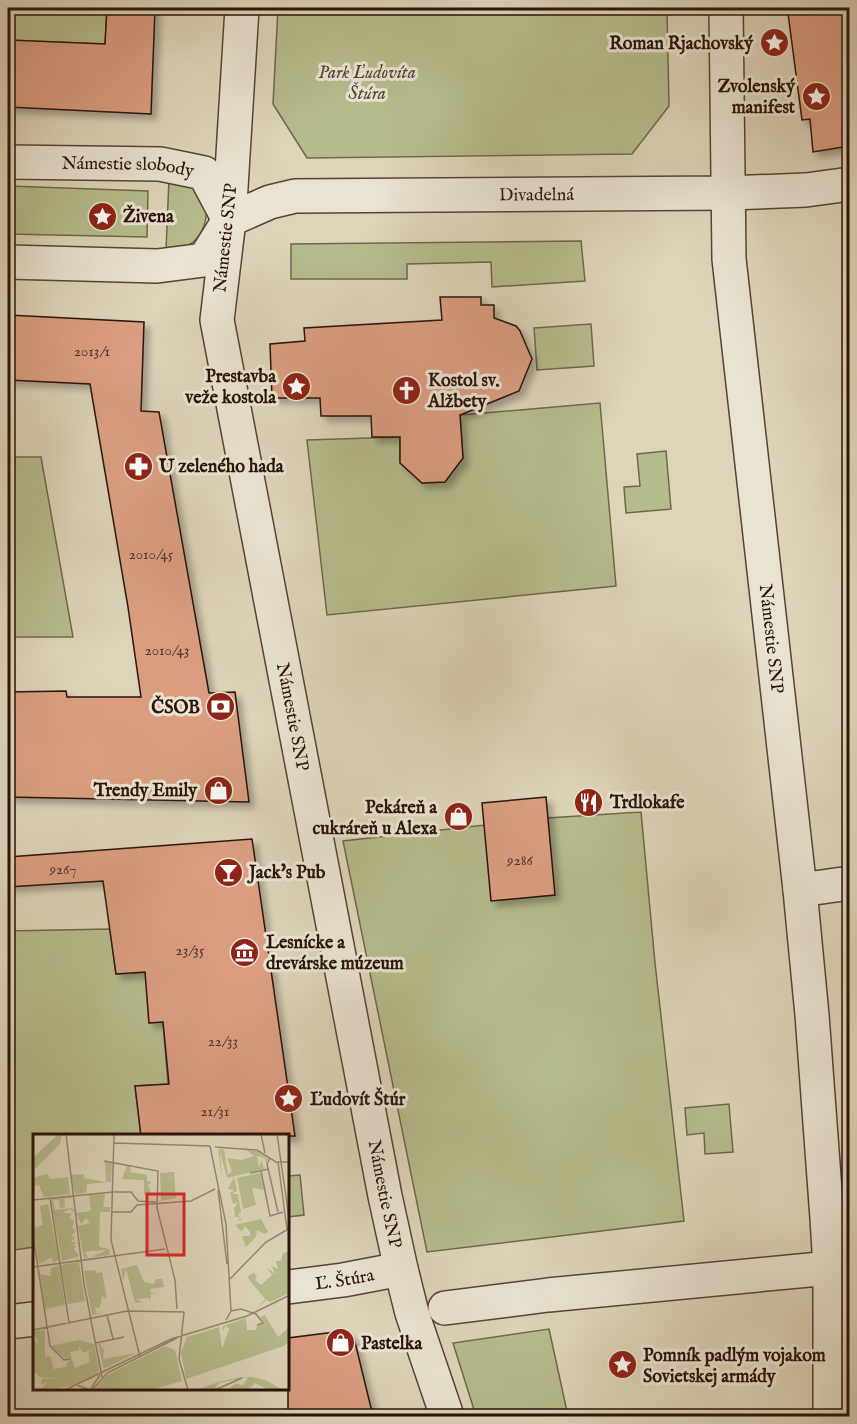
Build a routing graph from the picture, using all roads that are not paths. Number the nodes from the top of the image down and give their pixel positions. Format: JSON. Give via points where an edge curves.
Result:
{"nodes":[{"id":1,"x":242,"y":8,"type":"edge"},
{"id":2,"x":726,"y":8,"type":"edge"},
{"id":3,"x":8,"y":162,"type":"edge"},
{"id":4,"x":849,"y":184,"type":"edge"},
{"id":5,"x":728,"y":192,"type":"junction"},
{"id":6,"x":229,"y":220,"type":"junction"},
{"id":7,"x":8,"y":262,"type":"edge"},
{"id":8,"x":849,"y":883,"type":"edge"},
{"id":9,"x":800,"y":890,"type":"junction"},
{"id":10,"x":830,"y":1268,"type":"junction"},
{"id":11,"x":400,"y":1269,"type":"junction"},
{"id":12,"x":290,"y":1287,"type":"edge"},
{"id":13,"x":445,"y":1308,"type":"dead end"},
{"id":14,"x":33,"y":1318,"type":"edge"},
{"id":15,"x":8,"y":1322,"type":"edge"},
{"id":16,"x":447,"y":1416,"type":"edge"},
{"id":17,"x":830,"y":1416,"type":"edge"}],
"edges":[{"from":1,"to":6,"type":"street","name":"Námestie SNP"},
{"from":2,"to":5,"type":"street","name":"Námestie SNP"},
{"from":3,"to":6,"type":"street","name":"Námestie slobody","via":[[160,164],[204,173]]},
{"from":4,"to":5,"type":"street","name":"Divadelná","via":[[806,190]]},
{"from":5,"to":6,"type":"street","name":"Divadelná","via":[[295,196]]},
{"from":5,"to":9,"type":"street","name":"Námestie SNP","via":[[729,259]]},
{"from":6,"to":7,"type":"street","via":[[204,260],[157,266]]},
{"from":6,"to":11,"type":"street","name":"Námestie SNP","via":[[217,320]]},
{"from":8,"to":9,"type":"street"},
{"from":9,"to":10,"type":"street","name":"Námestie SNP"},
{"from":10,"to":13,"type":"street","via":[[548,1294]]},
{"from":10,"to":17,"type":"street","name":"Námestie SNP"},
{"from":11,"to":12,"type":"street","name":"Ľ. Štúra"},
{"from":11,"to":16,"type":"street","name":"Námestie SNP"},
{"from":14,"to":15,"type":"street"}]}
